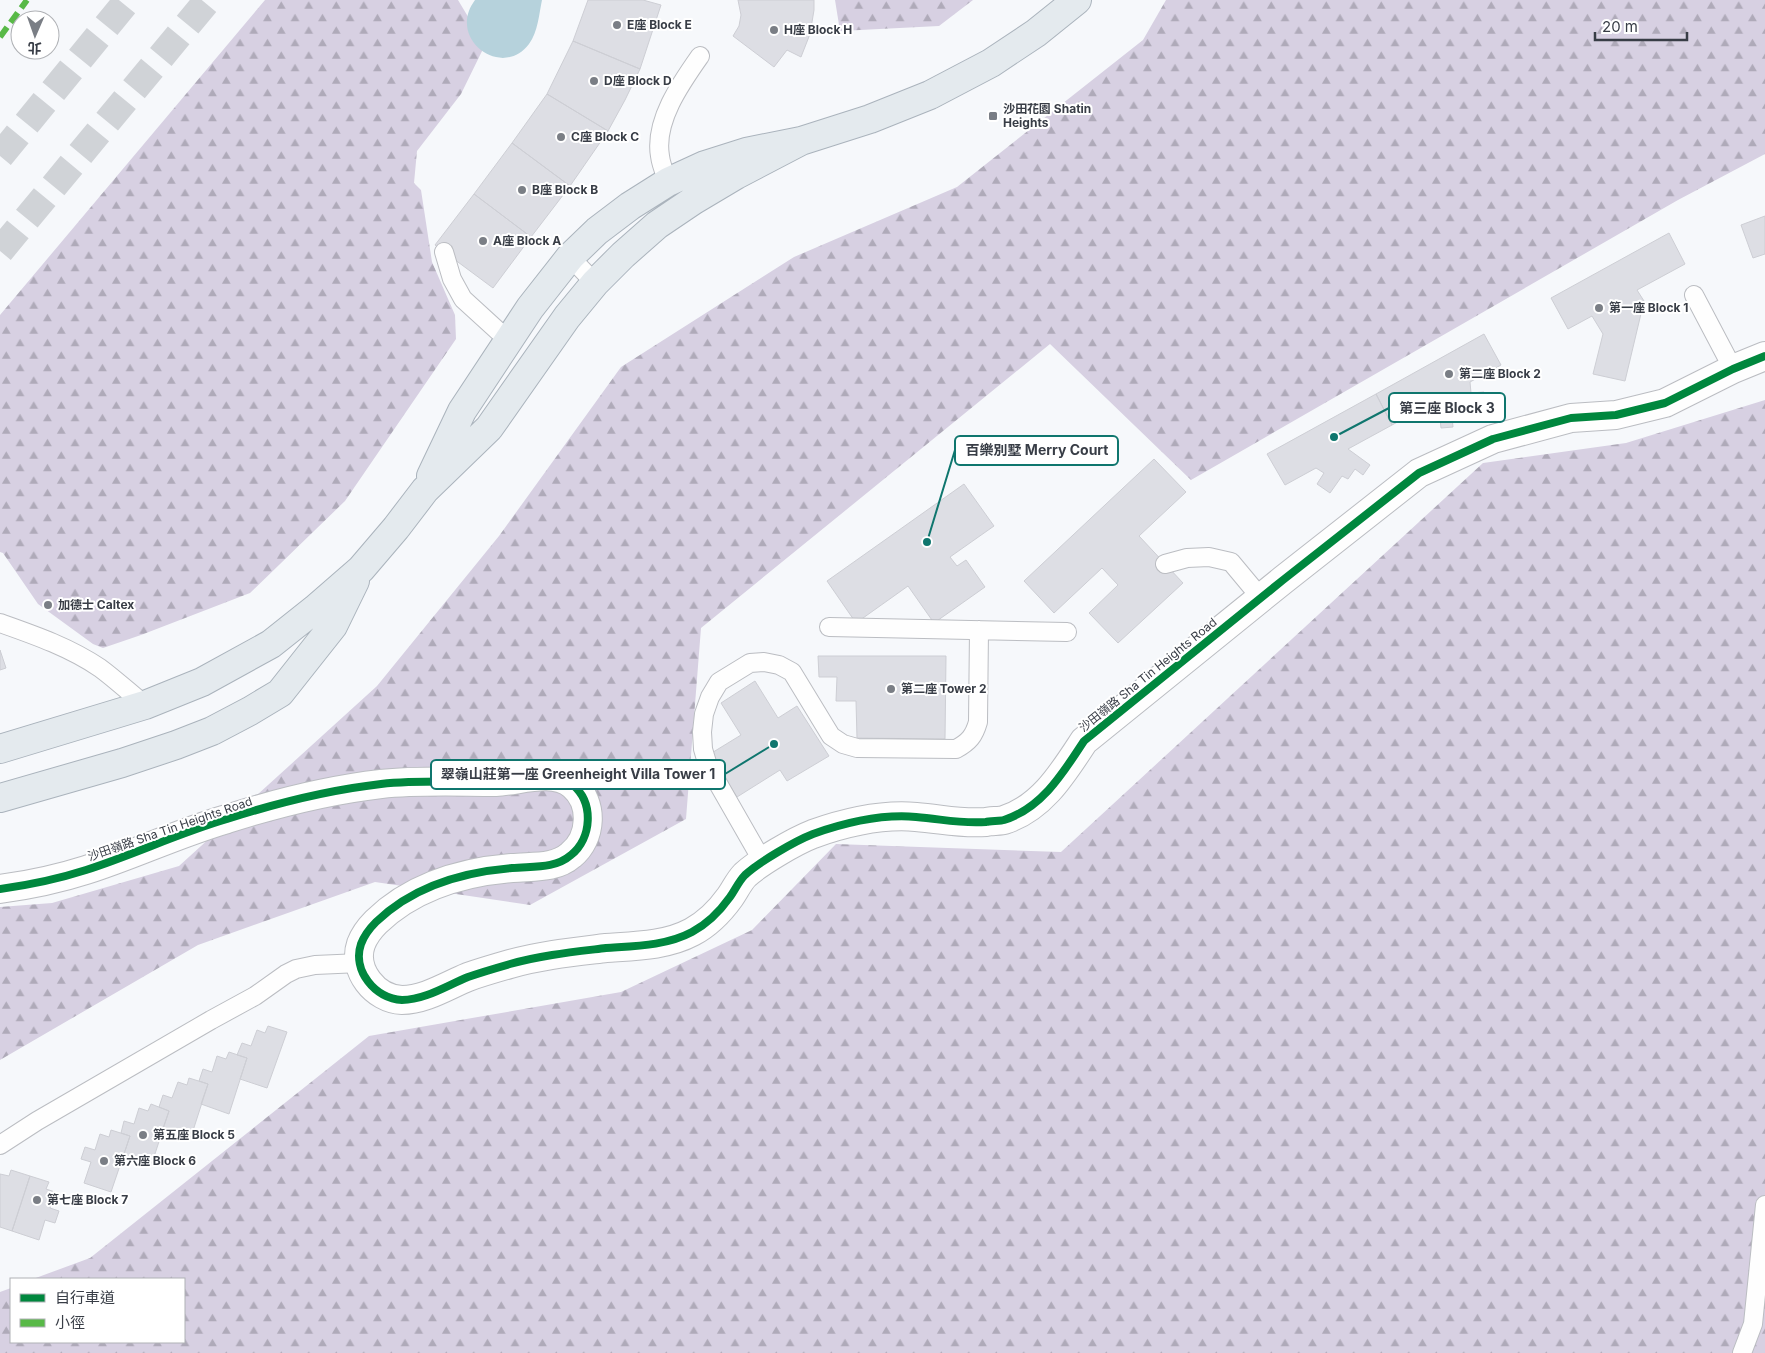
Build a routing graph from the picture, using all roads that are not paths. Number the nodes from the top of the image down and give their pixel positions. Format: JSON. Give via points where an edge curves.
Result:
{"nodes":[{"id":1,"x":1077,"y":0,"type":"edge"},
{"id":2,"x":700,"y":56,"type":"dead end"},
{"id":3,"x":800,"y":141,"type":"junction"},
{"id":4,"x":668,"y":182,"type":"junction"},
{"id":5,"x":444,"y":252,"type":"dead end"},
{"id":6,"x":570,"y":257,"type":"junction"},
{"id":7,"x":594,"y":283,"type":"junction"},
{"id":8,"x":1694,"y":295,"type":"dead end"},
{"id":9,"x":508,"y":340,"type":"junction"},
{"id":10,"x":1765,"y":356,"type":"edge"},
{"id":11,"x":1733,"y":369,"type":"junction"},
{"id":12,"x":425,"y":490,"type":"junction"},
{"id":13,"x":1165,"y":564,"type":"dead end"},
{"id":14,"x":361,"y":569,"type":"junction"},
{"id":15,"x":1261,"y":598,"type":"junction"},
{"id":16,"x":0,"y":623,"type":"edge"},
{"id":17,"x":829,"y":627,"type":"dead end"},
{"id":18,"x":979,"y":630,"type":"junction"},
{"id":19,"x":1067,"y":632,"type":"dead end"},
{"id":20,"x":145,"y":705,"type":"junction"},
{"id":21,"x":0,"y":749,"type":"edge"},
{"id":22,"x":0,"y":798,"type":"edge"},
{"id":23,"x":763,"y":862,"type":"junction"},
{"id":24,"x":0,"y":889,"type":"edge"},
{"id":25,"x":360,"y":963,"type":"junction"},
{"id":26,"x":0,"y":1145,"type":"edge"},
{"id":27,"x":1765,"y":1205,"type":"edge"},
{"id":28,"x":1742,"y":1353,"type":"edge"}],
"edges":[{"from":1,"to":3,"type":"main road","via":[[991,63],[930,95],[870,119]]},
{"from":2,"to":4,"type":"lane","via":[[667,110],[660,136],[660,156]]},
{"from":3,"to":4,"type":"main road","via":[[746,152],[705,165]]},
{"from":3,"to":7,"type":"main road","via":[[686,205],[657,225]]},
{"from":4,"to":6,"type":"main road","via":[[597,231]]},
{"from":5,"to":9,"type":"lane","via":[[452,279],[463,299]]},
{"from":6,"to":7,"type":"lane"},
{"from":6,"to":9,"type":"main road"},
{"from":7,"to":12,"type":"main road","via":[[489,428]]},
{"from":8,"to":11,"type":"lane"},
{"from":9,"to":12,"type":"main road","via":[[462,410]]},
{"from":10,"to":11,"type":"street","name":"沙田嶺路 Sha Tin Heights Road"},
{"from":11,"to":15,"type":"street","name":"沙田嶺路 Sha Tin Heights Road","via":[[1665,403],[1616,415],[1571,418],[1493,439],[1419,473]]},
{"from":12,"to":14,"type":"main road"},
{"from":13,"to":15,"type":"lane","via":[[1209,557],[1231,562]]},
{"from":14,"to":20,"type":"main road","via":[[271,644],[202,682]]},
{"from":14,"to":22,"type":"main road","via":[[333,626],[280,693],[212,731],[176,745]]},
{"from":15,"to":23,"type":"street","name":"沙田嶺路 Sha Tin Heights Road","via":[[1084,741],[1063,774],[1037,802],[1003,820],[964,824],[912,816],[860,820],[809,836]]},
{"from":16,"to":20,"type":"lane","via":[[42,637],[100,668]]},
{"from":17,"to":18,"type":"lane"},
{"from":18,"to":19,"type":"lane"},
{"from":18,"to":23,"type":"lane","via":[[978,722],[975,734],[967,744],[956,749],[857,748],[842,744],[831,736],[792,672],[779,665],[750,664],[719,682],[704,714],[703,749],[708,766]]},
{"from":20,"to":21,"type":"main road"},
{"from":23,"to":25,"type":"street","name":"沙田嶺路 Sha Tin Heights Road","via":[[743,876],[722,908],[707,922],[668,942],[538,957],[492,969],[406,1000],[385,995],[376,989],[362,972]]},
{"from":24,"to":25,"type":"street","name":"沙田嶺路 Sha Tin Heights Road","via":[[46,882],[89,870],[221,820],[340,790],[384,784],[500,782],[538,777],[554,777],[575,787],[586,804],[588,814],[581,844],[566,859],[544,866],[471,874],[420,891],[375,923],[361,944]]},
{"from":25,"to":26,"type":"lane","via":[[315,965],[286,974],[255,996]]},
{"from":27,"to":28,"type":"lane","via":[[1753,1324]]}]}
